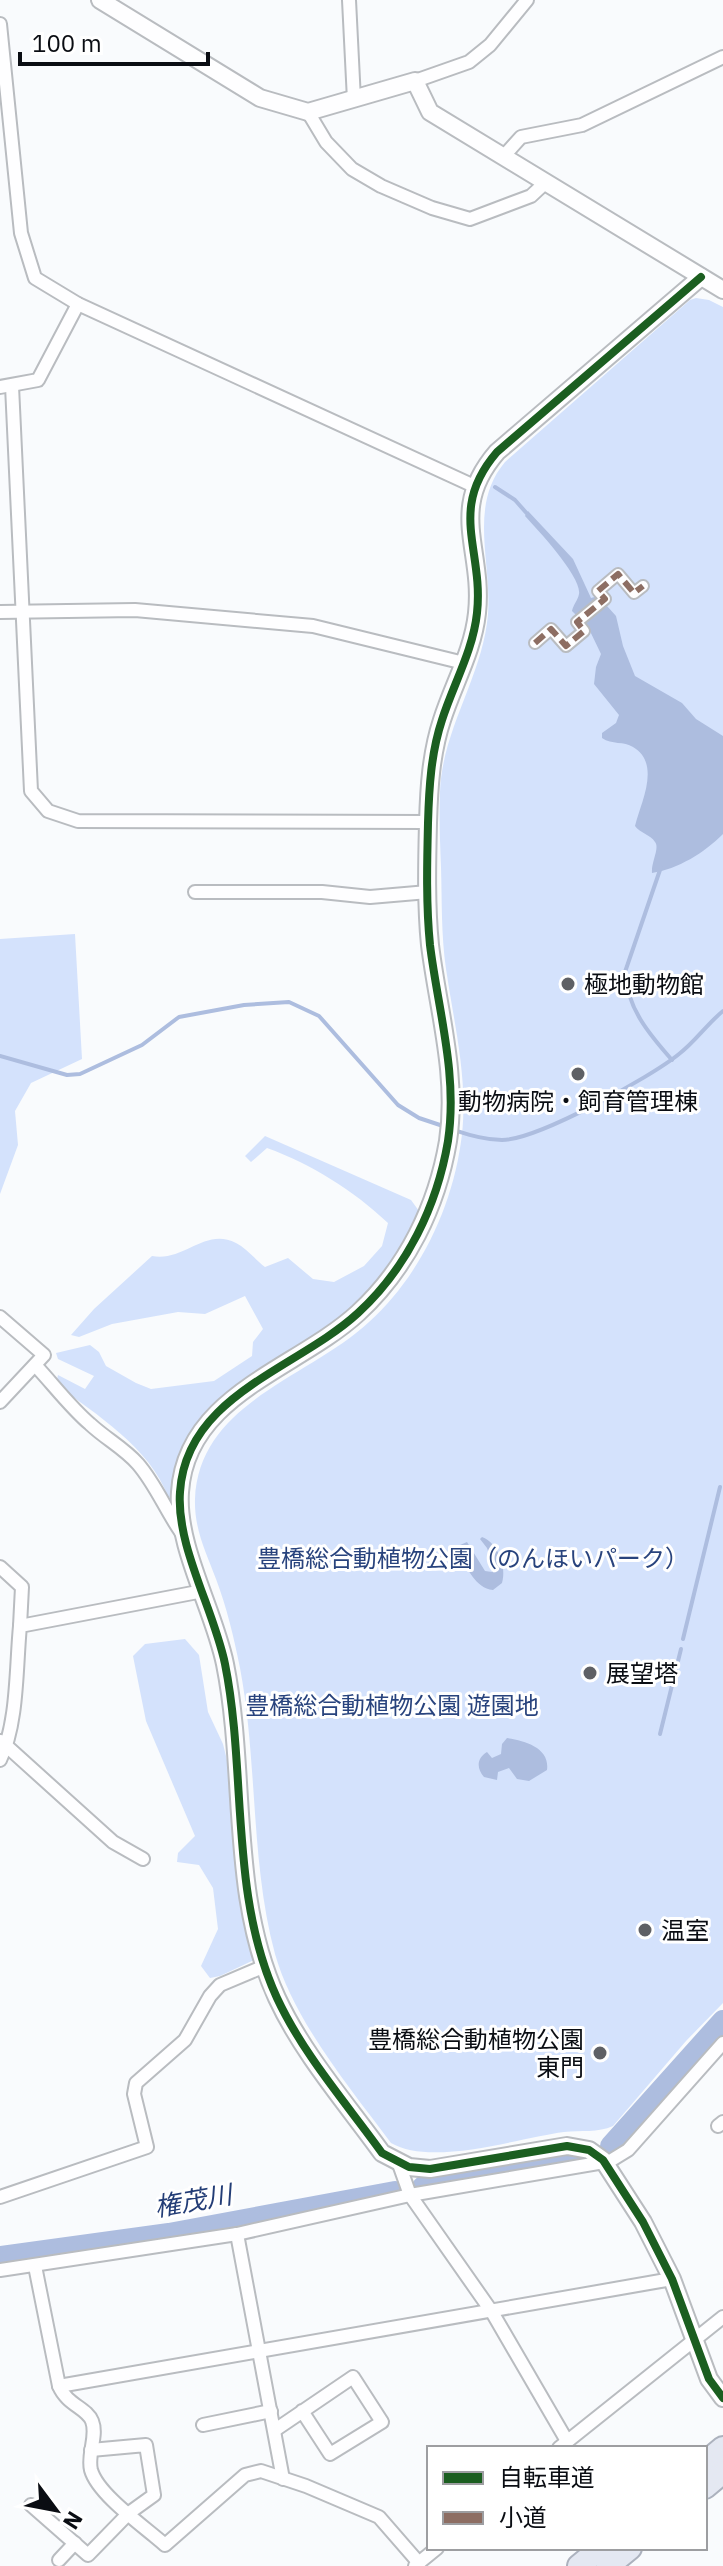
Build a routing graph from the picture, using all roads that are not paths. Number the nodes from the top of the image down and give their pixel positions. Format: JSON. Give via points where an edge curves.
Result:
{"nodes":[{"id":1,"x":100,"y":0,"type":"edge"},
{"id":2,"x":349,"y":0,"type":"edge"},
{"id":3,"x":527,"y":0,"type":"edge"},
{"id":4,"x":0,"y":24,"type":"edge"},
{"id":5,"x":723,"y":57,"type":"edge"},
{"id":6,"x":415,"y":81,"type":"junction"},
{"id":7,"x":354,"y":100,"type":"junction"},
{"id":8,"x":308,"y":112,"type":"junction"},
{"id":9,"x":503,"y":157,"type":"junction"},
{"id":10,"x":15,"y":172,"type":"junction"},
{"id":11,"x":0,"y":173,"type":"edge"},
{"id":12,"x":546,"y":182,"type":"junction"},
{"id":13,"x":701,"y":277,"type":"junction"},
{"id":14,"x":723,"y":290,"type":"edge"},
{"id":15,"x":78,"y":304,"type":"junction"},
{"id":16,"x":6,"y":386,"type":"edge"},
{"id":17,"x":474,"y":486,"type":"junction"},
{"id":18,"x":643,"y":586,"type":"dead end"},
{"id":19,"x":24,"y":611,"type":"junction"},
{"id":20,"x":0,"y":612,"type":"edge"},
{"id":21,"x":535,"y":643,"type":"dead end"},
{"id":22,"x":464,"y":663,"type":"junction"},
{"id":23,"x":428,"y":822,"type":"junction"},
{"id":24,"x":195,"y":892,"type":"dead end"},
{"id":25,"x":428,"y":892,"type":"junction"},
{"id":26,"x":0,"y":1317,"type":"edge"},
{"id":27,"x":35,"y":1365,"type":"junction"},
{"id":28,"x":0,"y":1402,"type":"edge"},
{"id":29,"x":185,"y":1537,"type":"junction"},
{"id":30,"x":0,"y":1567,"type":"edge"},
{"id":31,"x":203,"y":1591,"type":"junction"},
{"id":32,"x":20,"y":1626,"type":"junction"},
{"id":33,"x":3,"y":1744,"type":"edge"},
{"id":34,"x":0,"y":1760,"type":"edge"},
{"id":35,"x":143,"y":1859,"type":"dead end"},
{"id":36,"x":265,"y":1966,"type":"junction"},
{"id":37,"x":723,"y":2043,"type":"edge"},
{"id":38,"x":606,"y":2162,"type":"junction"},
{"id":39,"x":399,"y":2164,"type":"junction"},
{"id":40,"x":410,"y":2195,"type":"junction"},
{"id":41,"x":0,"y":2197,"type":"edge"},
{"id":42,"x":237,"y":2234,"type":"junction"},
{"id":43,"x":35,"y":2266,"type":"junction"},
{"id":44,"x":0,"y":2270,"type":"edge"},
{"id":45,"x":672,"y":2279,"type":"junction"},
{"id":46,"x":492,"y":2312,"type":"junction"},
{"id":47,"x":723,"y":2317,"type":"edge"},
{"id":48,"x":694,"y":2340,"type":"junction"},
{"id":49,"x":260,"y":2352,"type":"junction"},
{"id":50,"x":59,"y":2386,"type":"junction"},
{"id":51,"x":723,"y":2398,"type":"edge"},
{"id":52,"x":271,"y":2411,"type":"junction"},
{"id":53,"x":302,"y":2411,"type":"junction"},
{"id":54,"x":203,"y":2425,"type":"dead end"},
{"id":55,"x":275,"y":2430,"type":"junction"},
{"id":56,"x":563,"y":2445,"type":"edge"},
{"id":57,"x":723,"y":2448,"type":"edge"},
{"id":58,"x":91,"y":2450,"type":"junction"},
{"id":59,"x":707,"y":2461,"type":"edge"},
{"id":60,"x":723,"y":2472,"type":"edge"},
{"id":61,"x":283,"y":2479,"type":"junction"},
{"id":62,"x":707,"y":2485,"type":"edge"},
{"id":63,"x":31,"y":2505,"type":"dead end"},
{"id":64,"x":129,"y":2513,"type":"junction"},
{"id":65,"x":75,"y":2543,"type":"junction"},
{"id":66,"x":434,"y":2550,"type":"edge"},
{"id":67,"x":599,"y":2550,"type":"edge"},
{"id":68,"x":628,"y":2550,"type":"edge"},
{"id":69,"x":59,"y":2560,"type":"dead end"},
{"id":70,"x":417,"y":2564,"type":"edge"},
{"id":71,"x":579,"y":2566,"type":"edge"},
{"id":72,"x":608,"y":2566,"type":"edge"}],
"edges":[{"from":1,"to":8,"type":"street","via":[[260,98]]},
{"from":2,"to":7,"type":"street"},
{"from":3,"to":6,"type":"street","via":[[469,62]]},
{"from":4,"to":10,"type":"street"},
{"from":5,"to":9,"type":"street","via":[[582,125],[521,137]]},
{"from":6,"to":7,"type":"street"},
{"from":6,"to":9,"type":"street","via":[[430,112]]},
{"from":7,"to":8,"type":"street"},
{"from":8,"to":12,"type":"street","via":[[326,142],[352,169],[432,208],[470,219],[531,196]]},
{"from":9,"to":12,"type":"street"},
{"from":10,"to":11,"type":"street"},
{"from":10,"to":15,"type":"street","via":[[21,233],[35,278]]},
{"from":12,"to":13,"type":"street"},
{"from":13,"to":14,"type":"street"},
{"from":13,"to":17,"type":"street","via":[[512,438]]},
{"from":15,"to":16,"type":"street","via":[[38,380]]},
{"from":15,"to":17,"type":"street"},
{"from":16,"to":19,"type":"street"},
{"from":17,"to":22,"type":"street","via":[[469,518],[478,602]]},
{"from":18,"to":21,"type":"street","via":[[634,593],[618,574],[598,591],[605,599],[577,622],[584,631],[566,646],[551,629]]},
{"from":19,"to":20,"type":"street"},
{"from":19,"to":22,"type":"street","via":[[135,610],[313,626]]},
{"from":19,"to":23,"type":"street","via":[[31,791],[48,811],[78,821]]},
{"from":22,"to":23,"type":"street","via":[[438,736]]},
{"from":23,"to":25,"type":"street"},
{"from":24,"to":25,"type":"street","via":[[370,897]]},
{"from":25,"to":29,"type":"street","via":[[451,1092],[446,1148],[431,1204],[402,1261],[362,1310],[231,1399],[201,1431],[188,1453],[180,1489]]},
{"from":26,"to":27,"type":"street","via":[[44,1355]]},
{"from":27,"to":28,"type":"street"},
{"from":27,"to":29,"type":"street","via":[[90,1424],[139,1465]]},
{"from":29,"to":31,"type":"street"},
{"from":30,"to":32,"type":"street","via":[[22,1587]]},
{"from":31,"to":32,"type":"street"},
{"from":31,"to":36,"type":"street","via":[[229,1684],[250,1904]]},
{"from":32,"to":33,"type":"street"},
{"from":33,"to":34,"type":"street"},
{"from":33,"to":35,"type":"street","via":[[113,1842]]},
{"from":36,"to":39,"type":"street","via":[[310,2054],[382,2153]]},
{"from":36,"to":41,"type":"street","via":[[220,1985],[185,2040],[136,2083],[147,2147]]},
{"from":37,"to":38,"type":"street","via":[[628,2150]]},
{"from":38,"to":39,"type":"street","via":[[589,2150],[567,2146],[430,2169]]},
{"from":38,"to":40,"type":"street"},
{"from":38,"to":45,"type":"street"},
{"from":39,"to":40,"type":"street"},
{"from":40,"to":42,"type":"street"},
{"from":40,"to":46,"type":"street"},
{"from":42,"to":43,"type":"street"},
{"from":42,"to":49,"type":"street"},
{"from":43,"to":44,"type":"street"},
{"from":43,"to":50,"type":"street"},
{"from":45,"to":46,"type":"street"},
{"from":45,"to":48,"type":"street"},
{"from":46,"to":49,"type":"street"},
{"from":46,"to":56,"type":"street"},
{"from":47,"to":48,"type":"street"},
{"from":48,"to":51,"type":"street","via":[[709,2379]]},
{"from":48,"to":56,"type":"street"},
{"from":49,"to":50,"type":"street"},
{"from":49,"to":52,"type":"street"},
{"from":50,"to":58,"type":"street","via":[[64,2397],[91,2417]]},
{"from":52,"to":54,"type":"street"},
{"from":52,"to":55,"type":"street"},
{"from":53,"to":53,"type":"street","via":[[353,2377],[382,2422],[330,2454]]},
{"from":53,"to":55,"type":"street"},
{"from":55,"to":61,"type":"street"},
{"from":57,"to":59,"type":"highway"},
{"from":58,"to":64,"type":"street","via":[[91,2469],[99,2486]]},
{"from":58,"to":64,"type":"street","via":[[146,2445],[154,2495]]},
{"from":60,"to":62,"type":"highway"},
{"from":61,"to":64,"type":"street","via":[[261,2471],[245,2475],[165,2545]]},
{"from":61,"to":70,"type":"street","via":[[379,2517]]},
{"from":63,"to":65,"type":"street"},
{"from":64,"to":65,"type":"street","via":[[88,2555]]},
{"from":65,"to":69,"type":"street"},
{"from":66,"to":70,"type":"street"},
{"from":67,"to":71,"type":"highway"},
{"from":68,"to":72,"type":"highway"}]}
